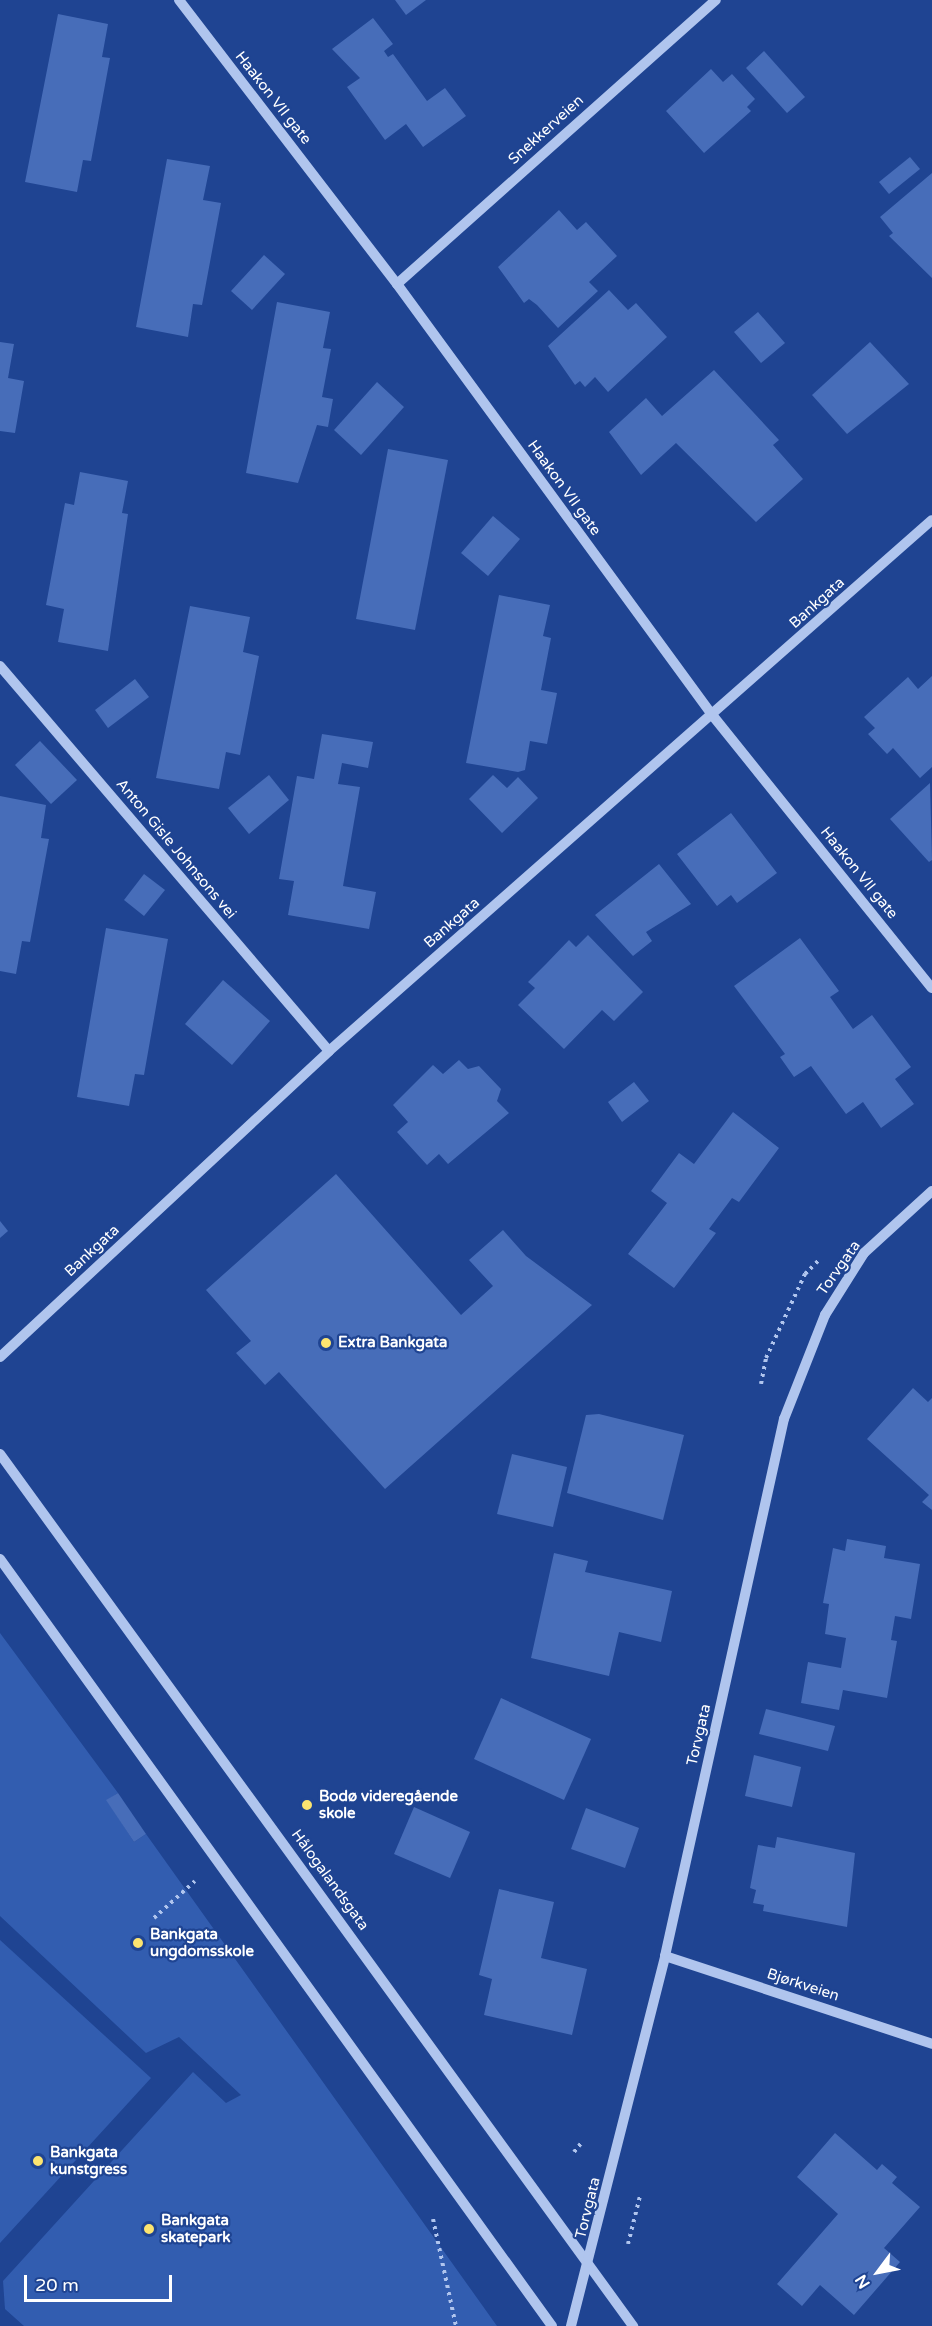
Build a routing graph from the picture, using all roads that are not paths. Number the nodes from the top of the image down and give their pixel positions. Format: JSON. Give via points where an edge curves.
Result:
{"nodes":[{"id":1,"x":179,"y":0,"type":"edge"},
{"id":2,"x":716,"y":0,"type":"edge"},
{"id":3,"x":397,"y":284,"type":"junction"},
{"id":4,"x":932,"y":520,"type":"edge"},
{"id":5,"x":0,"y":666,"type":"edge"},
{"id":6,"x":713,"y":716,"type":"junction"},
{"id":7,"x":932,"y":988,"type":"edge"},
{"id":8,"x":329,"y":1051,"type":"junction"},
{"id":9,"x":932,"y":1191,"type":"edge"},
{"id":10,"x":0,"y":1358,"type":"edge"},
{"id":11,"x":0,"y":1454,"type":"edge"},
{"id":12,"x":0,"y":1559,"type":"edge"},
{"id":13,"x":665,"y":1956,"type":"junction"},
{"id":14,"x":932,"y":2043,"type":"edge"},
{"id":15,"x":589,"y":2267,"type":"junction"},
{"id":16,"x":552,"y":2326,"type":"edge"},
{"id":17,"x":571,"y":2326,"type":"edge"},
{"id":18,"x":633,"y":2326,"type":"edge"}],
"edges":[{"from":1,"to":3,"type":"street","name":"Haakon VII gate"},
{"from":2,"to":3,"type":"street","name":"Snekkerveien"},
{"from":3,"to":6,"type":"street","name":"Haakon VII gate"},
{"from":4,"to":6,"type":"street","name":"Bankgata"},
{"from":5,"to":8,"type":"street","name":"Anton Gisle Johnsons vei"},
{"from":6,"to":7,"type":"street","name":"Haakon VII gate"},
{"from":6,"to":8,"type":"street","name":"Bankgata"},
{"from":8,"to":10,"type":"street","name":"Bankgata"},
{"from":9,"to":13,"type":"street","name":"Torvgata","via":[[864,1253],[825,1315],[793,1394]]},
{"from":11,"to":15,"type":"street","name":"Hålogalandsgata"},
{"from":12,"to":16,"type":"street"},
{"from":13,"to":14,"type":"street","name":"Bjørkveien"},
{"from":13,"to":15,"type":"street","name":"Torvgata"},
{"from":15,"to":17,"type":"street","name":"Torvgata"},
{"from":15,"to":18,"type":"street","name":"Hålogalandsgata"}]}
